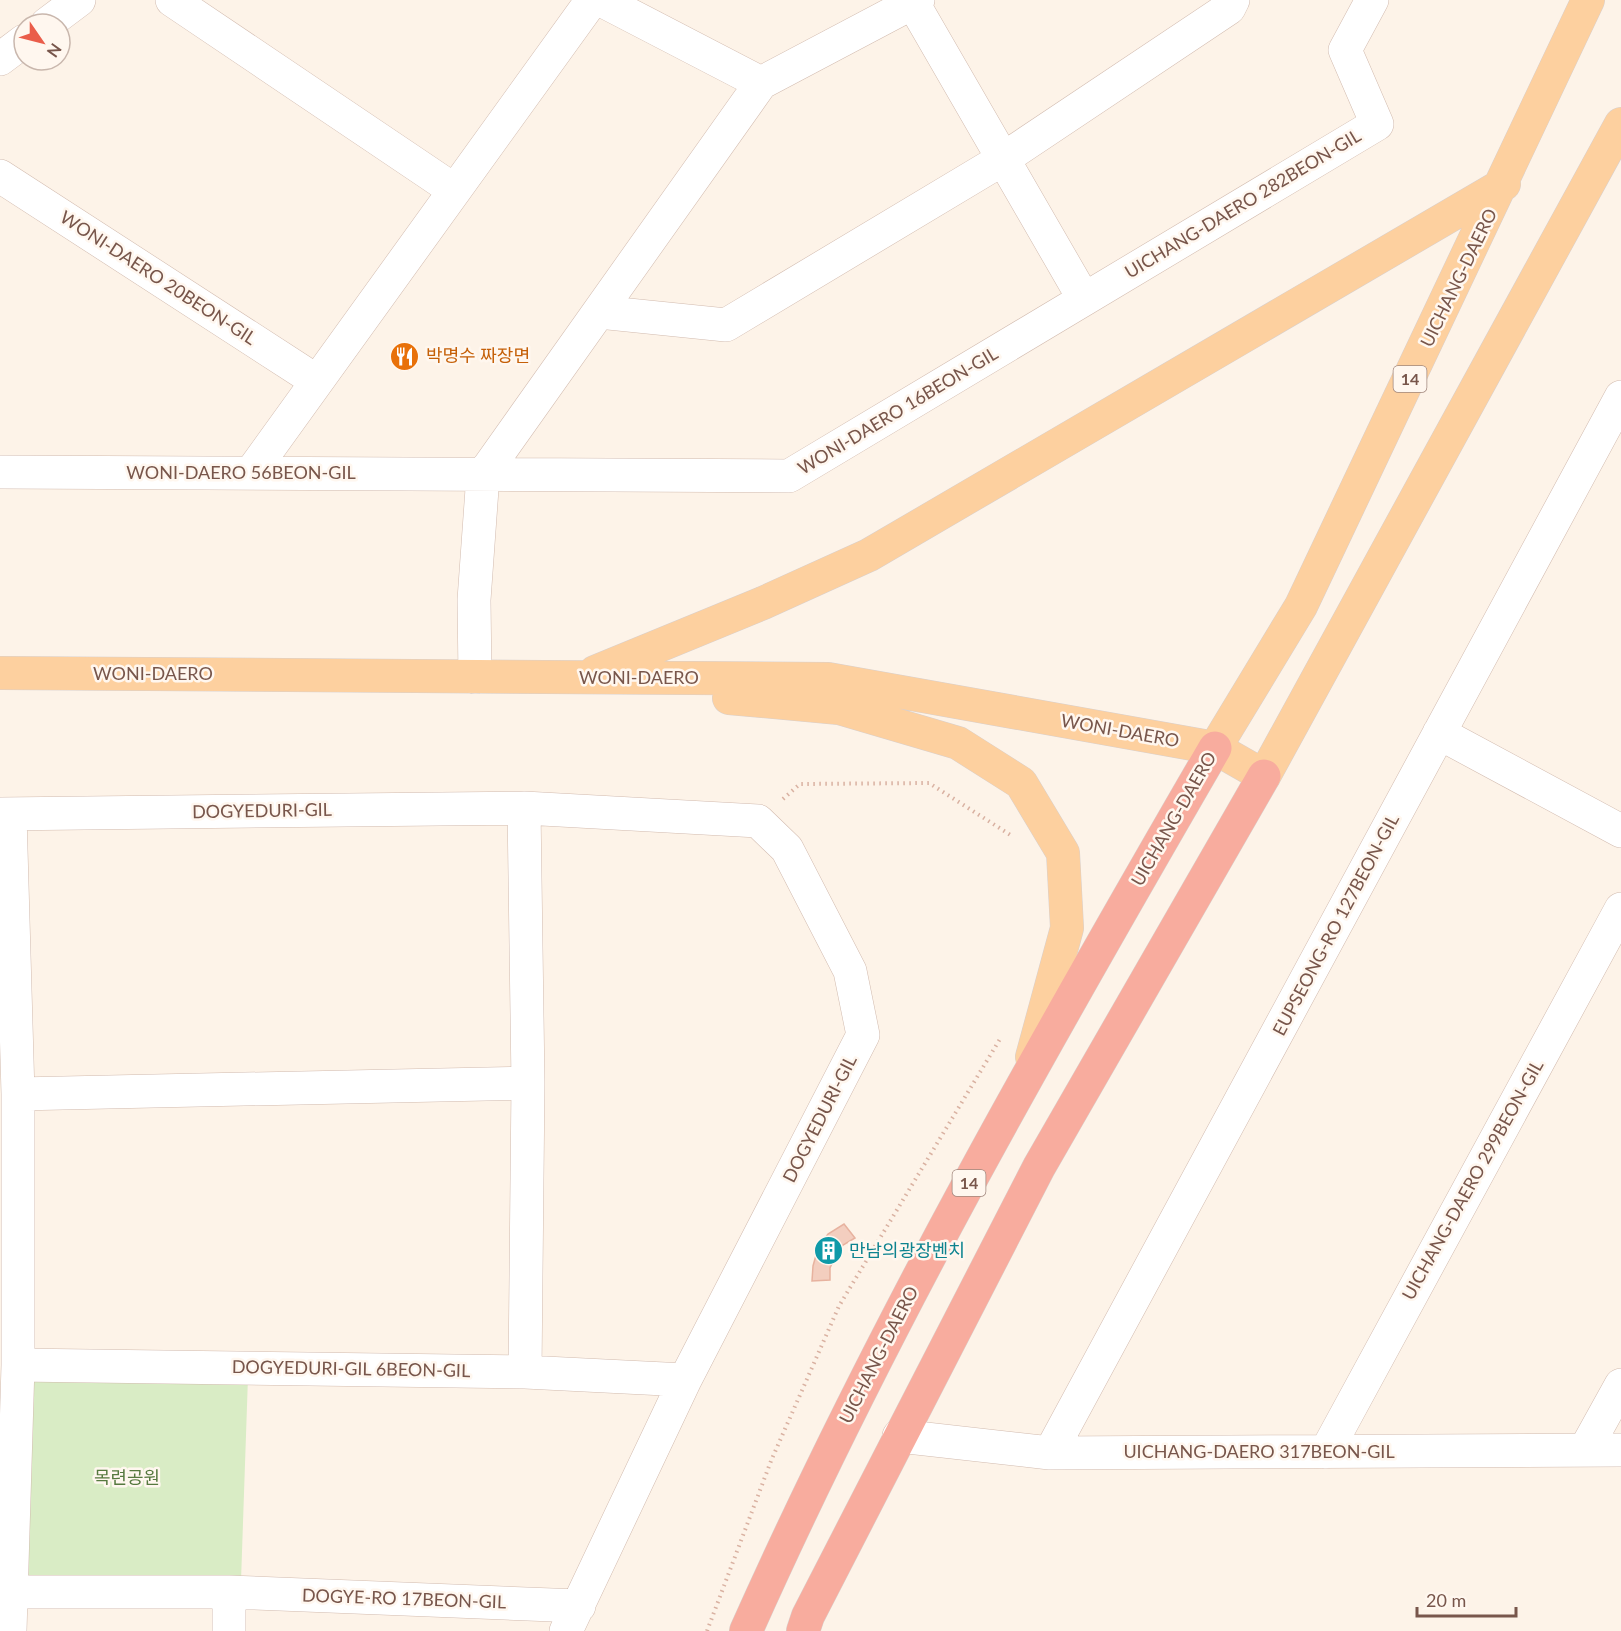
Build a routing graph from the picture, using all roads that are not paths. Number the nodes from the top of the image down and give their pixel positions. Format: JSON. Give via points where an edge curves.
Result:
{"nodes":[{"id":1,"x":79,"y":0,"type":"edge"},
{"id":2,"x":172,"y":0,"type":"edge"},
{"id":3,"x":592,"y":0,"type":"edge"},
{"id":4,"x":601,"y":0,"type":"edge"},
{"id":5,"x":1233,"y":0,"type":"edge"},
{"id":6,"x":1372,"y":0,"type":"edge"},
{"id":7,"x":1588,"y":0,"type":"edge"},
{"id":8,"x":915,"y":2,"type":"edge"},
{"id":9,"x":62,"y":12,"type":"edge"},
{"id":10,"x":761,"y":83,"type":"junction"},
{"id":11,"x":1621,"y":124,"type":"edge"},
{"id":12,"x":1003,"y":159,"type":"junction"},
{"id":13,"x":0,"y":176,"type":"edge"},
{"id":14,"x":1504,"y":184,"type":"junction"},
{"id":15,"x":454,"y":190,"type":"junction"},
{"id":16,"x":1084,"y":299,"type":"junction"},
{"id":17,"x":599,"y":312,"type":"junction"},
{"id":18,"x":315,"y":380,"type":"junction"},
{"id":19,"x":1621,"y":397,"type":"edge"},
{"id":20,"x":0,"y":472,"type":"edge"},
{"id":21,"x":251,"y":473,"type":"junction"},
{"id":22,"x":483,"y":475,"type":"junction"},
{"id":23,"x":0,"y":673,"type":"edge"},
{"id":24,"x":475,"y":676,"type":"junction"},
{"id":25,"x":581,"y":678,"type":"junction"},
{"id":26,"x":1439,"y":733,"type":"junction"},
{"id":27,"x":1215,"y":748,"type":"junction"},
{"id":28,"x":1264,"y":776,"type":"junction"},
{"id":29,"x":524,"y":808,"type":"junction"},
{"id":30,"x":5,"y":814,"type":"edge"},
{"id":31,"x":1621,"y":831,"type":"edge"},
{"id":32,"x":1621,"y":909,"type":"edge"},
{"id":33,"x":1028,"y":1073,"type":"junction"},
{"id":34,"x":528,"y":1083,"type":"junction"},
{"id":35,"x":18,"y":1094,"type":"junction"},
{"id":36,"x":18,"y":1365,"type":"junction"},
{"id":37,"x":525,"y":1372,"type":"junction"},
{"id":38,"x":685,"y":1380,"type":"junction"},
{"id":39,"x":1621,"y":1384,"type":"edge"},
{"id":40,"x":899,"y":1436,"type":"junction"},
{"id":41,"x":1585,"y":1450,"type":"junction"},
{"id":42,"x":1621,"y":1450,"type":"edge"},
{"id":43,"x":1326,"y":1452,"type":"junction"},
{"id":44,"x":1050,"y":1453,"type":"junction"},
{"id":45,"x":5,"y":1592,"type":"edge"},
{"id":46,"x":229,"y":1592,"type":"junction"},
{"id":47,"x":572,"y":1618,"type":"edge"},
{"id":48,"x":10,"y":1631,"type":"edge"},
{"id":49,"x":229,"y":1631,"type":"edge"},
{"id":50,"x":746,"y":1631,"type":"edge"},
{"id":51,"x":803,"y":1631,"type":"edge"}],
"edges":[{"from":1,"to":9,"type":"street"},
{"from":2,"to":15,"type":"street"},
{"from":3,"to":15,"type":"street"},
{"from":4,"to":10,"type":"street"},
{"from":5,"to":12,"type":"street","via":[[1229,8]]},
{"from":6,"to":16,"type":"street","name":"UICHANG-DAERO 282BEON-GIL","via":[[1345,50],[1377,124]]},
{"from":7,"to":14,"type":"main road","name":"UICHANG-DAERO","number":"14"},
{"from":8,"to":10,"type":"street"},
{"from":8,"to":12,"type":"street"},
{"from":10,"to":17,"type":"street"},
{"from":11,"to":28,"type":"main road"},
{"from":12,"to":16,"type":"street"},
{"from":12,"to":17,"type":"street","via":[[726,325]]},
{"from":13,"to":18,"type":"street","name":"WONI-DAERO 20BEON-GIL"},
{"from":14,"to":25,"type":"main road","via":[[869,555]]},
{"from":14,"to":27,"type":"main road","name":"UICHANG-DAERO","number":"14","via":[[1301,606]]},
{"from":15,"to":18,"type":"street"},
{"from":16,"to":22,"type":"street","name":"WONI-DAERO 16BEON-GIL","via":[[789,476]]},
{"from":17,"to":22,"type":"street"},
{"from":18,"to":21,"type":"street"},
{"from":19,"to":26,"type":"street","name":"EUPSEONG-RO 127BEON-GIL"},
{"from":20,"to":21,"type":"street","name":"WONI-DAERO 56BEON-GIL"},
{"from":21,"to":22,"type":"street","name":"WONI-DAERO 56BEON-GIL"},
{"from":22,"to":24,"type":"street","via":[[474,600]]},
{"from":23,"to":24,"type":"main road","name":"WONI-DAERO"},
{"from":24,"to":25,"type":"main road","name":"WONI-DAERO"},
{"from":25,"to":27,"type":"main road","name":"WONI-DAERO","via":[[828,679]]},
{"from":25,"to":33,"type":"main road","via":[[675,693],[839,708],[958,743],[1022,783],[1063,853],[1067,928]]},
{"from":26,"to":31,"type":"street"},
{"from":26,"to":44,"type":"street","name":"EUPSEONG-RO 127BEON-GIL"},
{"from":27,"to":28,"type":"main road","name":"WONI-DAERO"},
{"from":27,"to":33,"type":"highway","name":"UICHANG-DAERO","number":"14"},
{"from":28,"to":40,"type":"highway","via":[[1039,1167]]},
{"from":29,"to":30,"type":"street","name":"DOGYEDURI-GIL"},
{"from":29,"to":34,"type":"street"},
{"from":29,"to":38,"type":"street","name":"DOGYEDURI-GIL","via":[[758,821],[787,849],[850,971],[863,1035]]},
{"from":30,"to":35,"type":"street"},
{"from":32,"to":43,"type":"street","name":"UICHANG-DAERO 299BEON-GIL"},
{"from":33,"to":50,"type":"highway","name":"UICHANG-DAERO","number":"14","via":[[807,1495]]},
{"from":34,"to":35,"type":"street"},
{"from":34,"to":37,"type":"street"},
{"from":35,"to":36,"type":"street"},
{"from":36,"to":37,"type":"street","name":"DOGYEDURI-GIL 6BEON-GIL"},
{"from":36,"to":45,"type":"street"},
{"from":37,"to":38,"type":"street","name":"DOGYEDURI-GIL 6BEON-GIL"},
{"from":38,"to":47,"type":"street","name":"DOGYEDURI-GIL"},
{"from":39,"to":41,"type":"street"},
{"from":40,"to":44,"type":"street","name":"UICHANG-DAERO 317BEON-GIL"},
{"from":40,"to":51,"type":"highway"},
{"from":41,"to":42,"type":"street","name":"UICHANG-DAERO 317BEON-GIL"},
{"from":41,"to":43,"type":"street","name":"UICHANG-DAERO 317BEON-GIL"},
{"from":43,"to":44,"type":"street","name":"UICHANG-DAERO 317BEON-GIL"},
{"from":45,"to":46,"type":"street","name":"DOGYE-RO 17BEON-GIL"},
{"from":45,"to":48,"type":"street"},
{"from":46,"to":47,"type":"street","name":"DOGYE-RO 17BEON-GIL"},
{"from":46,"to":49,"type":"street"}]}
